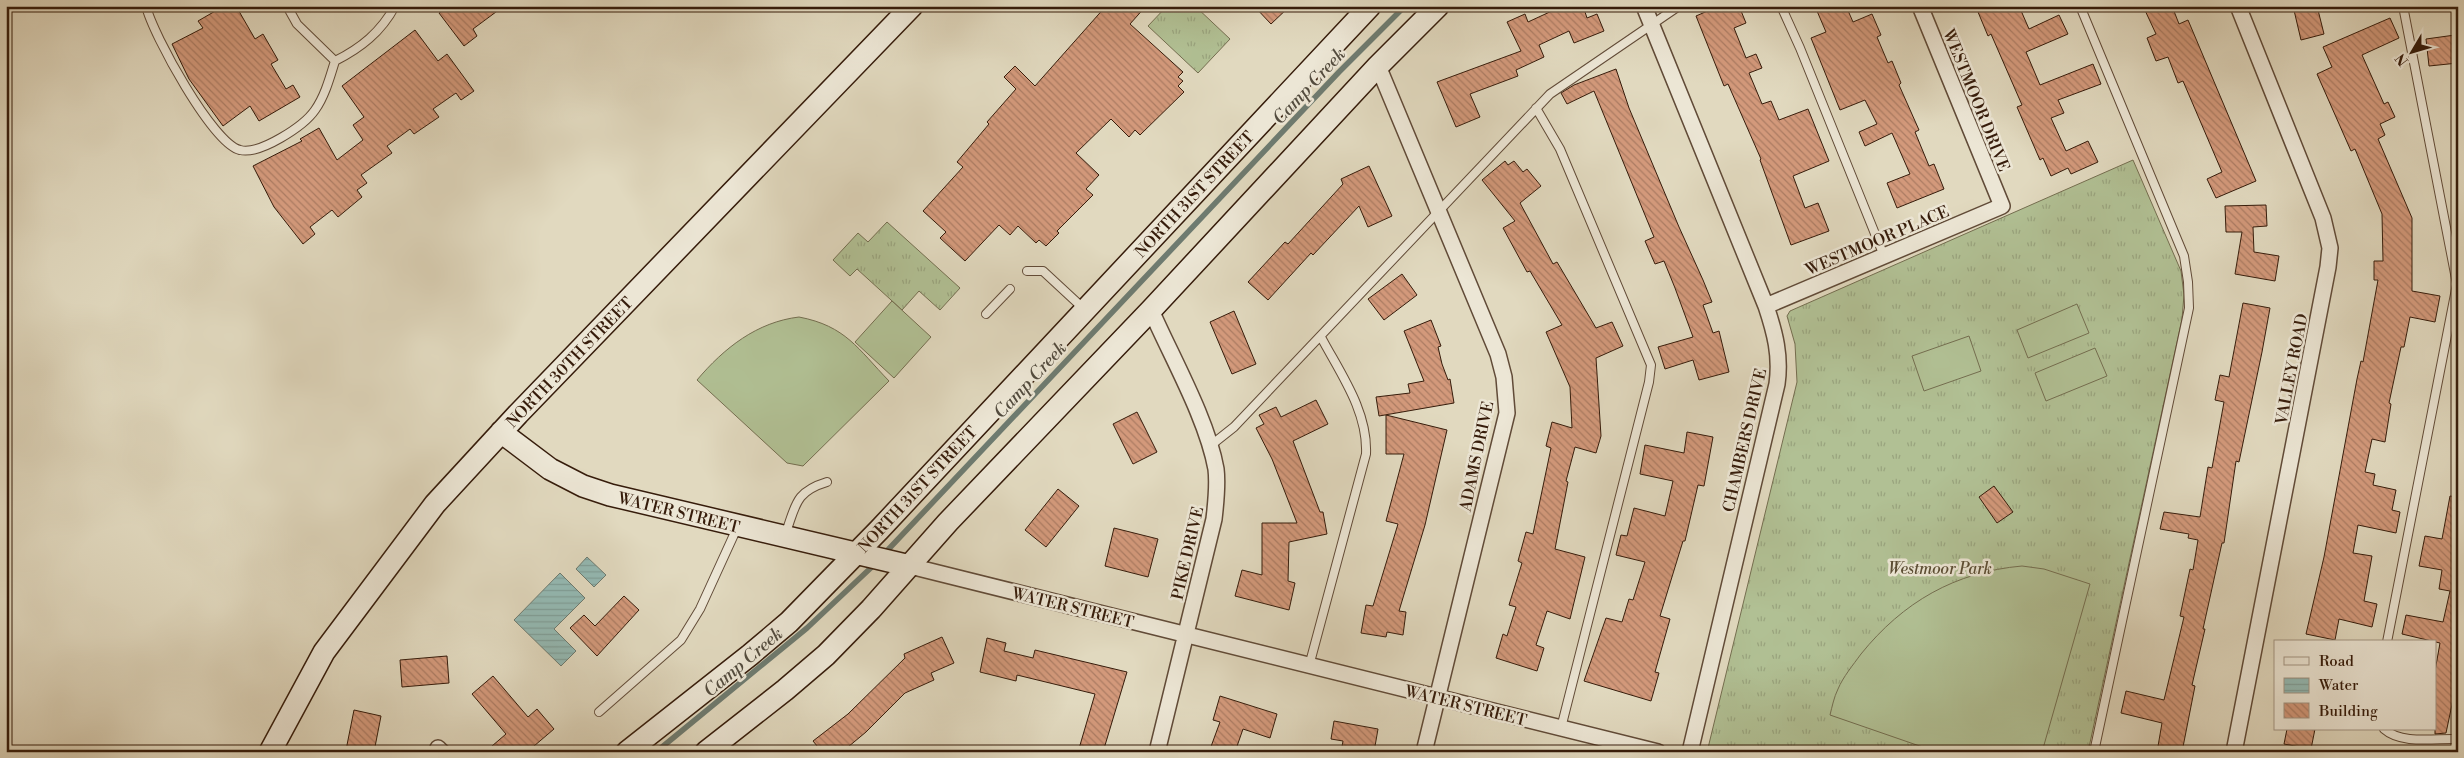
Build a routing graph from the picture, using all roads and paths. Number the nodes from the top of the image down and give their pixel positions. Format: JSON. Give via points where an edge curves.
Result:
{"nodes":[{"id":1,"x":146,"y":6,"type":"edge"},
{"id":2,"x":287,"y":6,"type":"edge"},
{"id":3,"x":395,"y":6,"type":"edge"},
{"id":4,"x":912,"y":6,"type":"edge"},
{"id":5,"x":1370,"y":6,"type":"edge"},
{"id":6,"x":1438,"y":6,"type":"edge"},
{"id":7,"x":1644,"y":6,"type":"edge"},
{"id":8,"x":1679,"y":6,"type":"edge"},
{"id":9,"x":1781,"y":6,"type":"edge"},
{"id":10,"x":1920,"y":6,"type":"edge"},
{"id":11,"x":2080,"y":6,"type":"edge"},
{"id":12,"x":2238,"y":6,"type":"edge"},
{"id":13,"x":2403,"y":6,"type":"edge"},
{"id":14,"x":1651,"y":24,"type":"junction"},
{"id":15,"x":335,"y":61,"type":"junction"},
{"id":16,"x":1378,"y":66,"type":"junction"},
{"id":17,"x":1536,"y":108,"type":"junction"},
{"id":18,"x":2002,"y":206,"type":"joint"},
{"id":19,"x":1438,"y":210,"type":"junction"},
{"id":20,"x":1884,"y":256,"type":"junction"},
{"id":21,"x":1027,"y":271,"type":"dead end"},
{"id":22,"x":1010,"y":289,"type":"dead end"},
{"id":23,"x":1766,"y":306,"type":"junction"},
{"id":24,"x":1085,"y":310,"type":"junction"},
{"id":25,"x":1151,"y":310,"type":"junction"},
{"id":26,"x":986,"y":314,"type":"dead end"},
{"id":27,"x":1321,"y":337,"type":"junction"},
{"id":28,"x":501,"y":432,"type":"junction"},
{"id":29,"x":1210,"y":446,"type":"junction"},
{"id":30,"x":827,"y":482,"type":"dead end"},
{"id":31,"x":738,"y":526,"type":"junction"},
{"id":32,"x":784,"y":537,"type":"junction"},
{"id":33,"x":855,"y":554,"type":"junction"},
{"id":34,"x":910,"y":566,"type":"junction"},
{"id":35,"x":1186,"y":635,"type":"junction"},
{"id":36,"x":2387,"y":640,"type":"edge"},
{"id":37,"x":1310,"y":666,"type":"junction"},
{"id":38,"x":1437,"y":698,"type":"junction"},
{"id":39,"x":599,"y":712,"type":"dead end"},
{"id":40,"x":1561,"y":728,"type":"junction"},
{"id":41,"x":2385,"y":730,"type":"edge"},
{"id":42,"x":2458,"y":738,"type":"edge"},
{"id":43,"x":270,"y":752,"type":"edge"},
{"id":44,"x":627,"y":752,"type":"edge"},
{"id":45,"x":706,"y":752,"type":"edge"},
{"id":46,"x":1157,"y":752,"type":"edge"},
{"id":47,"x":1424,"y":752,"type":"edge"},
{"id":48,"x":1658,"y":752,"type":"edge"},
{"id":49,"x":1690,"y":752,"type":"edge"},
{"id":50,"x":2094,"y":752,"type":"edge"},
{"id":51,"x":2234,"y":752,"type":"edge"}],
"edges":[{"from":1,"to":15,"type":"lane","via":[[178,76],[218,132],[239,150],[259,150],[306,120],[324,94]]},
{"from":2,"to":15,"type":"lane","via":[[297,24]]},
{"from":3,"to":15,"type":"lane","via":[[375,34],[359,49]]},
{"from":4,"to":28,"type":"main road","name":"NORTH 30TH STREET"},
{"from":5,"to":24,"type":"main road","name":"NORTH 31ST STREET"},
{"from":6,"to":16,"type":"main road"},
{"from":7,"to":14,"type":"street","name":"CHAMBERS DRIVE"},
{"from":8,"to":14,"type":"lane"},
{"from":9,"to":20,"type":"lane"},
{"from":10,"to":18,"type":"street","name":"WESTMOOR DRIVE"},
{"from":11,"to":50,"type":"lane","via":[[2184,256],[2189,294],[2189,308]]},
{"from":12,"to":51,"type":"street","name":"VALLEY ROAD","via":[[2324,218],[2330,248]]},
{"from":13,"to":36,"type":"lane","via":[[2456,284]]},
{"from":14,"to":17,"type":"lane","via":[[1562,85]]},
{"from":14,"to":23,"type":"street","name":"CHAMBERS DRIVE"},
{"from":16,"to":19,"type":"street","name":"ADAMS DRIVE"},
{"from":16,"to":25,"type":"main road"},
{"from":17,"to":19,"type":"lane"},
{"from":17,"to":40,"type":"lane","via":[[1560,149],[1651,365]]},
{"from":18,"to":20,"type":"street","name":"WESTMOOR PLACE"},
{"from":19,"to":27,"type":"lane"},
{"from":19,"to":38,"type":"street","name":"ADAMS DRIVE","via":[[1498,354],[1507,405]]},
{"from":20,"to":23,"type":"street","name":"WESTMOOR PLACE"},
{"from":21,"to":24,"type":"lane","via":[[1042,271]]},
{"from":22,"to":26,"type":"lane"},
{"from":23,"to":49,"type":"street","name":"CHAMBERS DRIVE","via":[[1778,346],[1776,384]]},
{"from":24,"to":33,"type":"main road","name":"NORTH 31ST STREET"},
{"from":25,"to":29,"type":"street","name":"PIKE DRIVE"},
{"from":25,"to":34,"type":"main road"},
{"from":27,"to":29,"type":"lane","via":[[1234,427]]},
{"from":27,"to":37,"type":"lane","via":[[1364,424],[1366,454]]},
{"from":28,"to":31,"type":"main road","name":"WATER STREET","via":[[550,469],[583,486]]},
{"from":28,"to":43,"type":"main road","name":"NORTH 30TH STREET","via":[[435,504],[324,652]]},
{"from":29,"to":35,"type":"street","name":"PIKE DRIVE","via":[[1216,471],[1214,519]]},
{"from":30,"to":32,"type":"lane","via":[[809,488],[799,498]]},
{"from":31,"to":32,"type":"main road","name":"WATER STREET"},
{"from":31,"to":39,"type":"lane","via":[[700,610],[681,640]]},
{"from":32,"to":33,"type":"main road","name":"WATER STREET"},
{"from":33,"to":34,"type":"main road","name":"WATER STREET"},
{"from":33,"to":44,"type":"main road","name":"NORTH 31ST STREET","via":[[757,650]]},
{"from":34,"to":35,"type":"street","name":"WATER STREET"},
{"from":34,"to":45,"type":"main road","via":[[826,655]]},
{"from":35,"to":37,"type":"street","name":"WATER STREET"},
{"from":35,"to":46,"type":"street","name":"PIKE DRIVE"},
{"from":37,"to":38,"type":"street","name":"WATER STREET"},
{"from":38,"to":40,"type":"street","name":"WATER STREET"},
{"from":38,"to":47,"type":"street","name":"ADAMS DRIVE"},
{"from":40,"to":48,"type":"street","name":"WATER STREET"},
{"from":41,"to":42,"type":"lane","via":[[2406,738]]}]}
